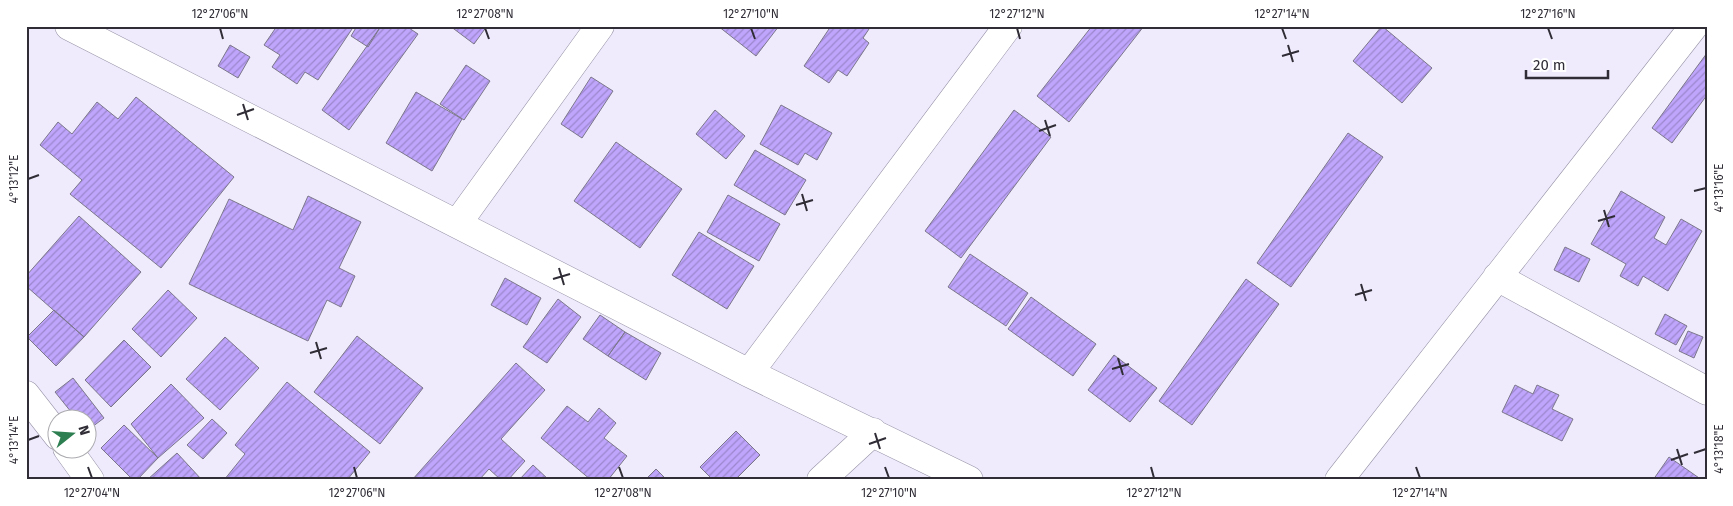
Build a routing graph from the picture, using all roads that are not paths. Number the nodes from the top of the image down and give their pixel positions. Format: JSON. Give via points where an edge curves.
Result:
{"nodes":[{"id":1,"x":69,"y":26,"type":"edge"},
{"id":2,"x":600,"y":26,"type":"edge"},
{"id":3,"x":1008,"y":26,"type":"edge"},
{"id":4,"x":1694,"y":26,"type":"edge"},
{"id":5,"x":457,"y":224,"type":"junction"},
{"id":6,"x":1497,"y":277,"type":"junction"},
{"id":7,"x":749,"y":374,"type":"junction"},
{"id":8,"x":1707,"y":391,"type":"edge"},
{"id":9,"x":26,"y":394,"type":"edge"},
{"id":10,"x":48,"y":423,"type":"edge"},
{"id":11,"x":873,"y":432,"type":"junction"},
{"id":12,"x":74,"y":458,"type":"edge"},
{"id":13,"x":90,"y":480,"type":"edge"},
{"id":14,"x":821,"y":480,"type":"edge"},
{"id":15,"x":969,"y":480,"type":"edge"},
{"id":16,"x":1338,"y":480,"type":"edge"}],
"edges":[{"from":1,"to":5,"type":"street"},
{"from":2,"to":5,"type":"street"},
{"from":3,"to":7,"type":"street"},
{"from":4,"to":6,"type":"street"},
{"from":5,"to":7,"type":"street"},
{"from":6,"to":8,"type":"street"},
{"from":6,"to":16,"type":"street"},
{"from":7,"to":11,"type":"street"},
{"from":9,"to":10,"type":"street"},
{"from":11,"to":14,"type":"street"},
{"from":11,"to":15,"type":"street"},
{"from":12,"to":13,"type":"street"}]}
